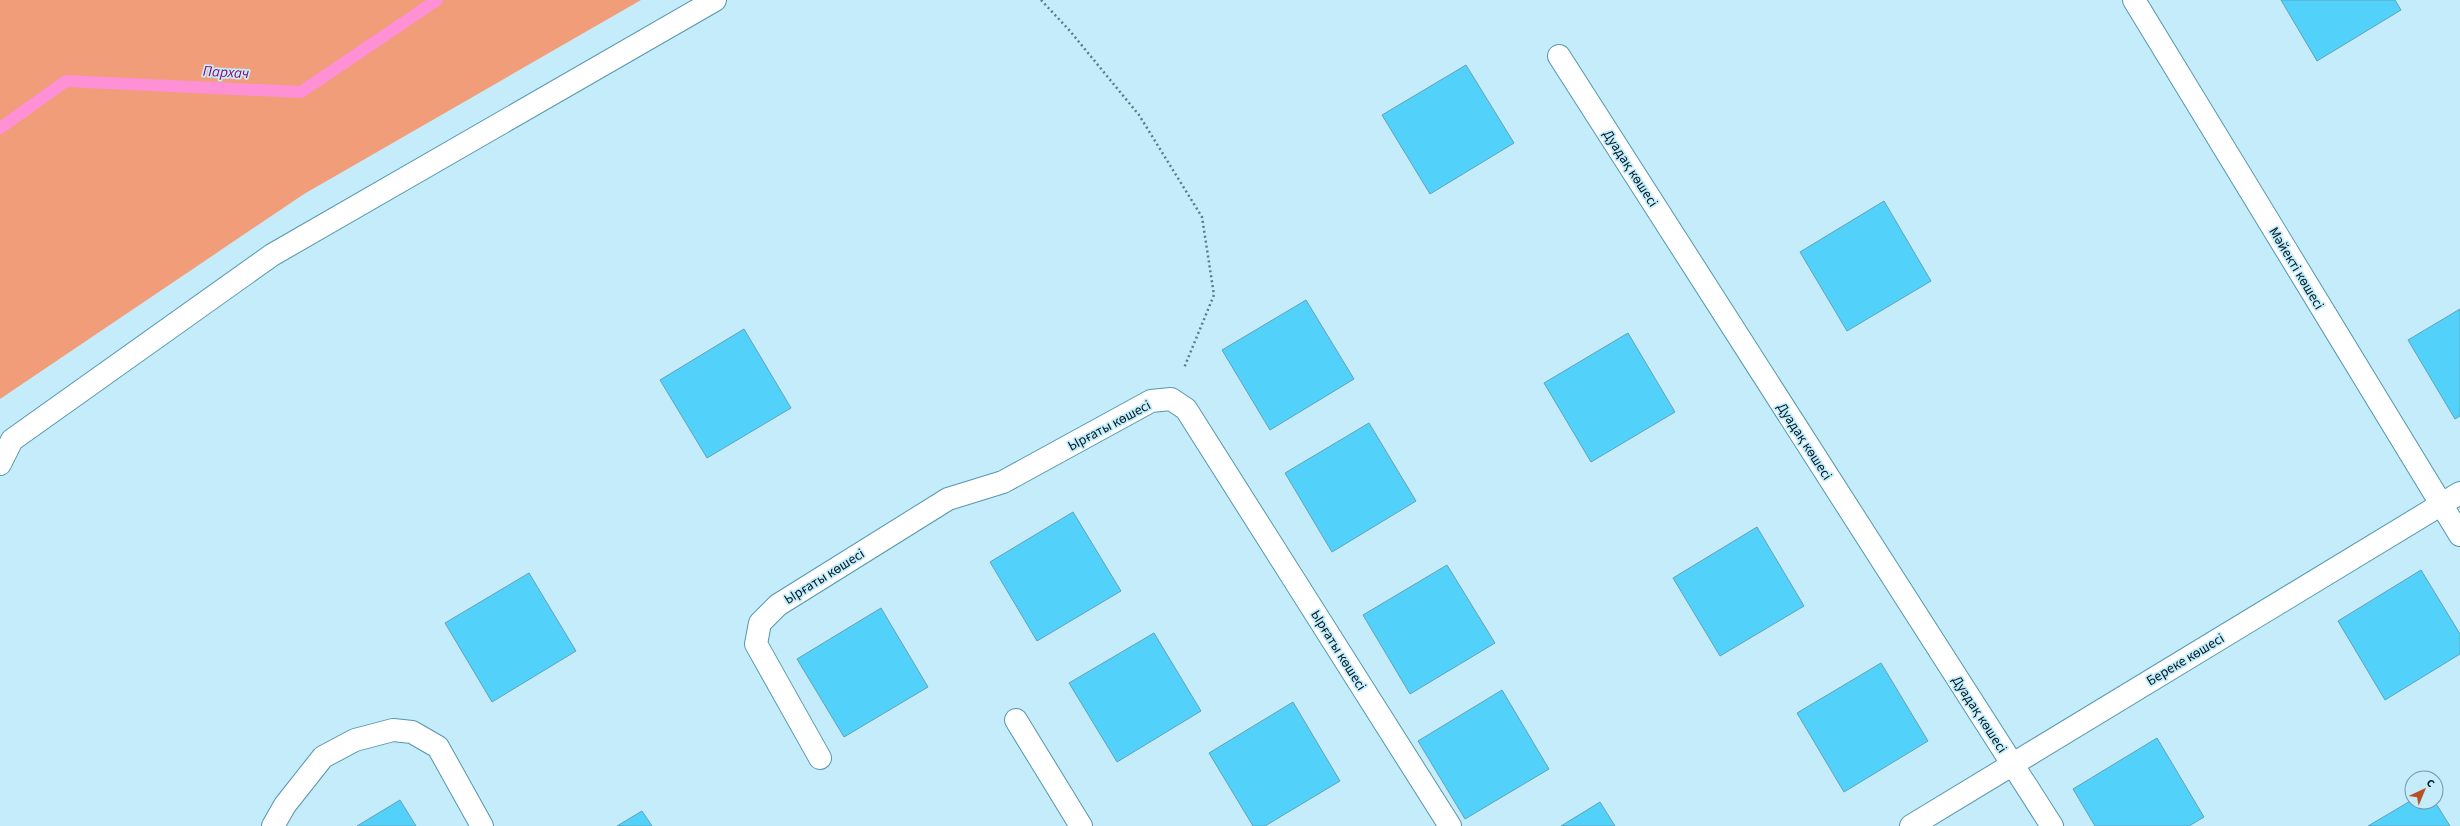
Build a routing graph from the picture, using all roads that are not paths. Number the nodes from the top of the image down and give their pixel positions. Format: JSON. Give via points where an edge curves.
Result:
{"nodes":[{"id":1,"x":715,"y":0,"type":"edge"},
{"id":2,"x":2134,"y":0,"type":"edge"},
{"id":3,"x":1559,"y":56,"type":"dead end"},
{"id":4,"x":0,"y":464,"type":"edge"},
{"id":5,"x":2460,"y":493,"type":"edge"},
{"id":6,"x":2441,"y":504,"type":"junction"},
{"id":7,"x":2460,"y":535,"type":"edge"},
{"id":8,"x":1016,"y":720,"type":"dead end"},
{"id":9,"x":820,"y":758,"type":"dead end"},
{"id":10,"x":2012,"y":763,"type":"junction"},
{"id":11,"x":273,"y":826,"type":"edge"},
{"id":12,"x":482,"y":826,"type":"edge"},
{"id":13,"x":1081,"y":826,"type":"edge"},
{"id":14,"x":1450,"y":826,"type":"edge"},
{"id":15,"x":1911,"y":826,"type":"edge"},
{"id":16,"x":2052,"y":826,"type":"edge"}],
"edges":[{"from":1,"to":4,"type":"street","via":[[272,255],[12,440]]},
{"from":2,"to":6,"type":"street","name":"Мәйекті көшесі"},
{"from":3,"to":10,"type":"street","name":"Дуадақ көшесі"},
{"from":5,"to":6,"type":"street","name":"Береке көшесі"},
{"from":6,"to":7,"type":"street","name":"Мәйекті көшесі"},
{"from":6,"to":10,"type":"street","name":"Береке көшесі"},
{"from":8,"to":13,"type":"street"},
{"from":9,"to":14,"type":"street","name":"Ырғаты көшесі","via":[[756,644],[760,623],[773,609],[948,499],[1003,482],[1151,401],[1172,399],[1186,409]]},
{"from":10,"to":15,"type":"street","name":"Береке көшесі"},
{"from":10,"to":16,"type":"street","name":"Дуадақ көшесі"},
{"from":11,"to":12,"type":"street","via":[[285,805],[323,757],[355,740],[393,730],[412,732],[438,747]]}]}
